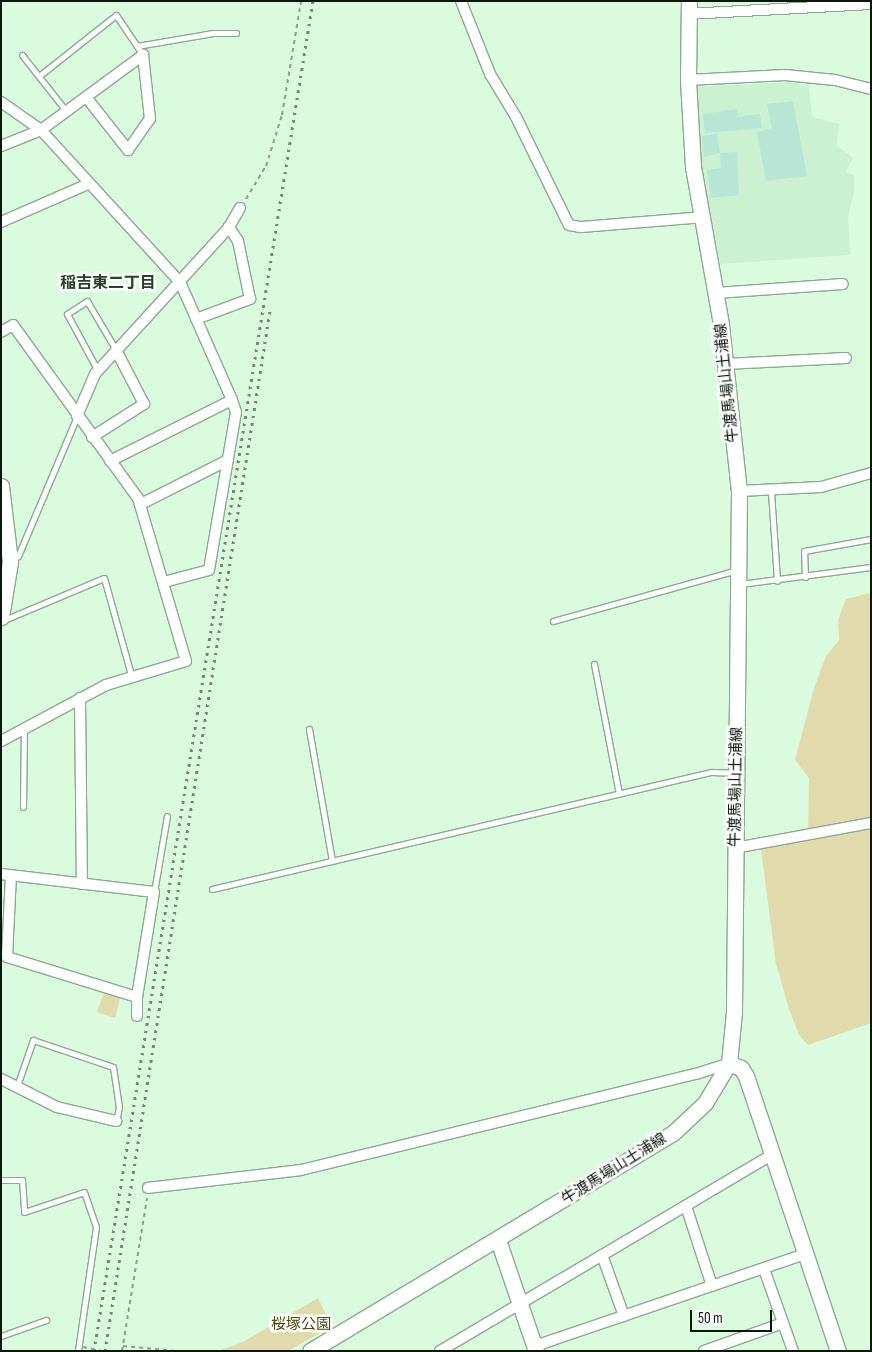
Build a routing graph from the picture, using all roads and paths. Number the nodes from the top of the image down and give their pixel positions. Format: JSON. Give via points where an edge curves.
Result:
{"nodes":[{"id":1,"x":301,"y":1,"type":"edge"},
{"id":2,"x":461,"y":1,"type":"edge"},
{"id":3,"x":871,"y":4,"type":"edge"},
{"id":4,"x":688,"y":8,"type":"edge"},
{"id":5,"x":236,"y":33,"type":"dead end"},
{"id":6,"x":137,"y":46,"type":"junction"},
{"id":7,"x":22,"y":55,"type":"dead end"},
{"id":8,"x":143,"y":55,"type":"junction"},
{"id":9,"x":39,"y":76,"type":"junction"},
{"id":10,"x":688,"y":80,"type":"junction"},
{"id":11,"x":871,"y":89,"type":"edge"},
{"id":12,"x":86,"y":97,"type":"junction"},
{"id":13,"x":1,"y":102,"type":"edge"},
{"id":14,"x":66,"y":112,"type":"junction"},
{"id":15,"x":41,"y":130,"type":"junction"},
{"id":16,"x":1,"y":146,"type":"edge"},
{"id":17,"x":88,"y":184,"type":"junction"},
{"id":18,"x":240,"y":208,"type":"joint"},
{"id":19,"x":703,"y":218,"type":"junction"},
{"id":20,"x":1,"y":222,"type":"edge"},
{"id":21,"x":229,"y":227,"type":"junction"},
{"id":22,"x":180,"y":282,"type":"junction"},
{"id":23,"x":843,"y":284,"type":"dead end"},
{"id":24,"x":716,"y":293,"type":"junction"},
{"id":25,"x":196,"y":319,"type":"junction"},
{"id":26,"x":1,"y":332,"type":"edge"},
{"id":27,"x":116,"y":350,"type":"junction"},
{"id":28,"x":846,"y":358,"type":"dead end"},
{"id":29,"x":725,"y":364,"type":"junction"},
{"id":30,"x":98,"y":371,"type":"junction"},
{"id":31,"x":232,"y":400,"type":"junction"},
{"id":32,"x":77,"y":416,"type":"junction"},
{"id":33,"x":92,"y":437,"type":"junction"},
{"id":34,"x":228,"y":460,"type":"junction"},
{"id":35,"x":110,"y":461,"type":"junction"},
{"id":36,"x":871,"y":473,"type":"edge"},
{"id":37,"x":1,"y":486,"type":"edge"},
{"id":38,"x":740,"y":491,"type":"junction"},
{"id":39,"x":771,"y":492,"type":"junction"},
{"id":40,"x":141,"y":504,"type":"junction"},
{"id":41,"x":871,"y":538,"type":"edge"},
{"id":42,"x":10,"y":562,"type":"junction"},
{"id":43,"x":871,"y":567,"type":"edge"},
{"id":44,"x":740,"y":577,"type":"junction"},
{"id":45,"x":805,"y":577,"type":"junction"},
{"id":46,"x":777,"y":581,"type":"junction"},
{"id":47,"x":164,"y":582,"type":"junction"},
{"id":48,"x":4,"y":595,"type":"edge"},
{"id":49,"x":1,"y":617,"type":"edge"},
{"id":50,"x":1,"y":621,"type":"edge"},
{"id":51,"x":553,"y":621,"type":"dead end"},
{"id":52,"x":594,"y":664,"type":"dead end"},
{"id":53,"x":131,"y":675,"type":"junction"},
{"id":54,"x":80,"y":698,"type":"junction"},
{"id":55,"x":24,"y":728,"type":"junction"},
{"id":56,"x":309,"y":729,"type":"dead end"},
{"id":57,"x":1,"y":741,"type":"edge"},
{"id":58,"x":736,"y":774,"type":"junction"},
{"id":59,"x":619,"y":794,"type":"junction"},
{"id":60,"x":23,"y":808,"type":"dead end"},
{"id":61,"x":167,"y":816,"type":"dead end"},
{"id":62,"x":871,"y":823,"type":"edge"},
{"id":63,"x":735,"y":848,"type":"junction"},
{"id":64,"x":332,"y":861,"type":"junction"},
{"id":65,"x":6,"y":875,"type":"edge"},
{"id":66,"x":82,"y":884,"type":"junction"},
{"id":67,"x":212,"y":889,"type":"dead end"},
{"id":68,"x":154,"y":892,"type":"junction"},
{"id":69,"x":137,"y":997,"type":"junction"},
{"id":70,"x":137,"y":1016,"type":"dead end"},
{"id":71,"x":728,"y":1063,"type":"junction"},
{"id":72,"x":1,"y":1079,"type":"edge"},
{"id":73,"x":17,"y":1087,"type":"junction"},
{"id":74,"x":116,"y":1121,"type":"joint"},
{"id":75,"x":773,"y":1154,"type":"junction"},
{"id":76,"x":1,"y":1180,"type":"edge"},
{"id":77,"x":148,"y":1188,"type":"joint"},
{"id":78,"x":686,"y":1206,"type":"junction"},
{"id":79,"x":498,"y":1240,"type":"junction"},
{"id":80,"x":806,"y":1254,"type":"junction"},
{"id":81,"x":602,"y":1255,"type":"junction"},
{"id":82,"x":764,"y":1269,"type":"junction"},
{"id":83,"x":712,"y":1286,"type":"junction"},
{"id":84,"x":520,"y":1304,"type":"junction"},
{"id":85,"x":624,"y":1316,"type":"junction"},
{"id":86,"x":46,"y":1320,"type":"dead end"},
{"id":87,"x":783,"y":1323,"type":"junction"},
{"id":88,"x":1,"y":1336,"type":"edge"},
{"id":89,"x":123,"y":1346,"type":"junction"},
{"id":90,"x":536,"y":1348,"type":"edge"},
{"id":91,"x":81,"y":1349,"type":"edge"},
{"id":92,"x":147,"y":1349,"type":"edge"},
{"id":93,"x":102,"y":1351,"type":"edge"},
{"id":94,"x":122,"y":1351,"type":"edge"},
{"id":95,"x":176,"y":1351,"type":"edge"},
{"id":96,"x":310,"y":1351,"type":"edge"},
{"id":97,"x":440,"y":1351,"type":"edge"},
{"id":98,"x":704,"y":1351,"type":"edge"},
{"id":99,"x":793,"y":1351,"type":"edge"},
{"id":100,"x":838,"y":1351,"type":"edge"}],
"edges":[{"from":1,"to":18,"type":"path","via":[[282,115],[266,166]]},
{"from":2,"to":19,"type":"street","via":[[490,74],[516,117],[569,225],[580,227]]},
{"from":3,"to":4,"type":"street"},
{"from":4,"to":10,"type":"main road","name":"牛渡馬場山土浦線"},
{"from":5,"to":6,"type":"lane","via":[[213,33]]},
{"from":6,"to":8,"type":"lane"},
{"from":6,"to":9,"type":"lane","via":[[116,15]]},
{"from":7,"to":9,"type":"lane"},
{"from":8,"to":12,"type":"street"},
{"from":8,"to":12,"type":"street","via":[[150,119],[128,150]]},
{"from":9,"to":14,"type":"lane"},
{"from":10,"to":11,"type":"street","via":[[743,74],[785,75],[834,80]]},
{"from":10,"to":19,"type":"main road","name":"牛渡馬場山土浦線","via":[[693,167]]},
{"from":12,"to":14,"type":"street"},
{"from":13,"to":15,"type":"street"},
{"from":14,"to":15,"type":"street"},
{"from":15,"to":16,"type":"street"},
{"from":15,"to":17,"type":"street"},
{"from":17,"to":20,"type":"street"},
{"from":17,"to":22,"type":"street"},
{"from":18,"to":21,"type":"street"},
{"from":19,"to":24,"type":"main road","name":"牛渡馬場山土浦線"},
{"from":21,"to":22,"type":"street"},
{"from":21,"to":25,"type":"street","via":[[238,241],[250,299]]},
{"from":22,"to":25,"type":"street"},
{"from":22,"to":27,"type":"street"},
{"from":23,"to":24,"type":"street"},
{"from":24,"to":29,"type":"main road","name":"牛渡馬場山土浦線"},
{"from":25,"to":31,"type":"street"},
{"from":26,"to":32,"type":"street","via":[[13,325]]},
{"from":27,"to":30,"type":"street"},
{"from":27,"to":30,"type":"lane","via":[[87,301],[67,314]]},
{"from":27,"to":33,"type":"street","via":[[144,404]]},
{"from":28,"to":29,"type":"street"},
{"from":29,"to":38,"type":"main road","name":"牛渡馬場山土浦線"},
{"from":30,"to":32,"type":"street","via":[[80,403]]},
{"from":31,"to":34,"type":"street","via":[[236,412]]},
{"from":31,"to":35,"type":"street"},
{"from":32,"to":33,"type":"street"},
{"from":32,"to":42,"type":"lane","via":[[18,556]]},
{"from":33,"to":35,"type":"street"},
{"from":34,"to":40,"type":"street"},
{"from":34,"to":47,"type":"street","via":[[209,570]]},
{"from":35,"to":40,"type":"street"},
{"from":36,"to":39,"type":"street","via":[[821,487]]},
{"from":37,"to":42,"type":"main road"},
{"from":38,"to":39,"type":"street"},
{"from":38,"to":44,"type":"main road","name":"牛渡馬場山土浦線"},
{"from":39,"to":46,"type":"lane"},
{"from":40,"to":47,"type":"street"},
{"from":41,"to":45,"type":"lane","via":[[804,551]]},
{"from":42,"to":48,"type":"main road"},
{"from":43,"to":45,"type":"lane"},
{"from":44,"to":46,"type":"lane"},
{"from":44,"to":51,"type":"lane"},
{"from":44,"to":58,"type":"main road","name":"牛渡馬場山土浦線"},
{"from":45,"to":46,"type":"lane"},
{"from":47,"to":53,"type":"street","via":[[186,661],[178,666]]},
{"from":48,"to":49,"type":"main road"},
{"from":50,"to":53,"type":"lane","via":[[104,578]]},
{"from":52,"to":59,"type":"lane"},
{"from":53,"to":54,"type":"street"},
{"from":54,"to":55,"type":"street"},
{"from":54,"to":66,"type":"street"},
{"from":55,"to":57,"type":"street"},
{"from":55,"to":60,"type":"lane"},
{"from":56,"to":64,"type":"lane"},
{"from":58,"to":59,"type":"lane","via":[[711,772]]},
{"from":58,"to":63,"type":"main road","name":"牛渡馬場山土浦線"},
{"from":59,"to":64,"type":"lane"},
{"from":61,"to":68,"type":"lane"},
{"from":62,"to":63,"type":"street"},
{"from":63,"to":71,"type":"main road","name":"牛渡馬場山土浦線","via":[[734,1021]]},
{"from":64,"to":67,"type":"lane"},
{"from":65,"to":66,"type":"street"},
{"from":65,"to":69,"type":"street","via":[[7,957]]},
{"from":66,"to":68,"type":"street"},
{"from":68,"to":69,"type":"street"},
{"from":69,"to":70,"type":"street"},
{"from":71,"to":75,"type":"main road","via":[[741,1068],[746,1076]]},
{"from":71,"to":77,"type":"street","via":[[696,1074],[301,1170]]},
{"from":71,"to":79,"type":"main road","name":"牛渡馬場山土浦線","via":[[705,1103],[689,1121]]},
{"from":72,"to":73,"type":"street"},
{"from":73,"to":74,"type":"street","via":[[57,1107]]},
{"from":73,"to":74,"type":"lane","via":[[33,1040],[113,1067],[119,1108]]},
{"from":75,"to":78,"type":"street"},
{"from":75,"to":80,"type":"main road"},
{"from":76,"to":91,"type":"lane","via":[[22,1180],[24,1212],[84,1192],[96,1227]]},
{"from":77,"to":89,"type":"path"},
{"from":78,"to":81,"type":"street"},
{"from":78,"to":83,"type":"street"},
{"from":79,"to":84,"type":"main road"},
{"from":79,"to":96,"type":"main road","name":"牛渡馬場山土浦線"},
{"from":80,"to":82,"type":"street"},
{"from":80,"to":100,"type":"main road"},
{"from":81,"to":84,"type":"street"},
{"from":81,"to":85,"type":"street"},
{"from":82,"to":83,"type":"street"},
{"from":82,"to":87,"type":"street"},
{"from":83,"to":85,"type":"street"},
{"from":84,"to":90,"type":"main road"},
{"from":84,"to":97,"type":"street"},
{"from":85,"to":90,"type":"street"},
{"from":86,"to":88,"type":"lane"},
{"from":87,"to":98,"type":"street"},
{"from":87,"to":99,"type":"street"},
{"from":89,"to":92,"type":"path"},
{"from":89,"to":94,"type":"path"},
{"from":91,"to":93,"type":"path","bridge":true},
{"from":92,"to":95,"type":"path"}]}
